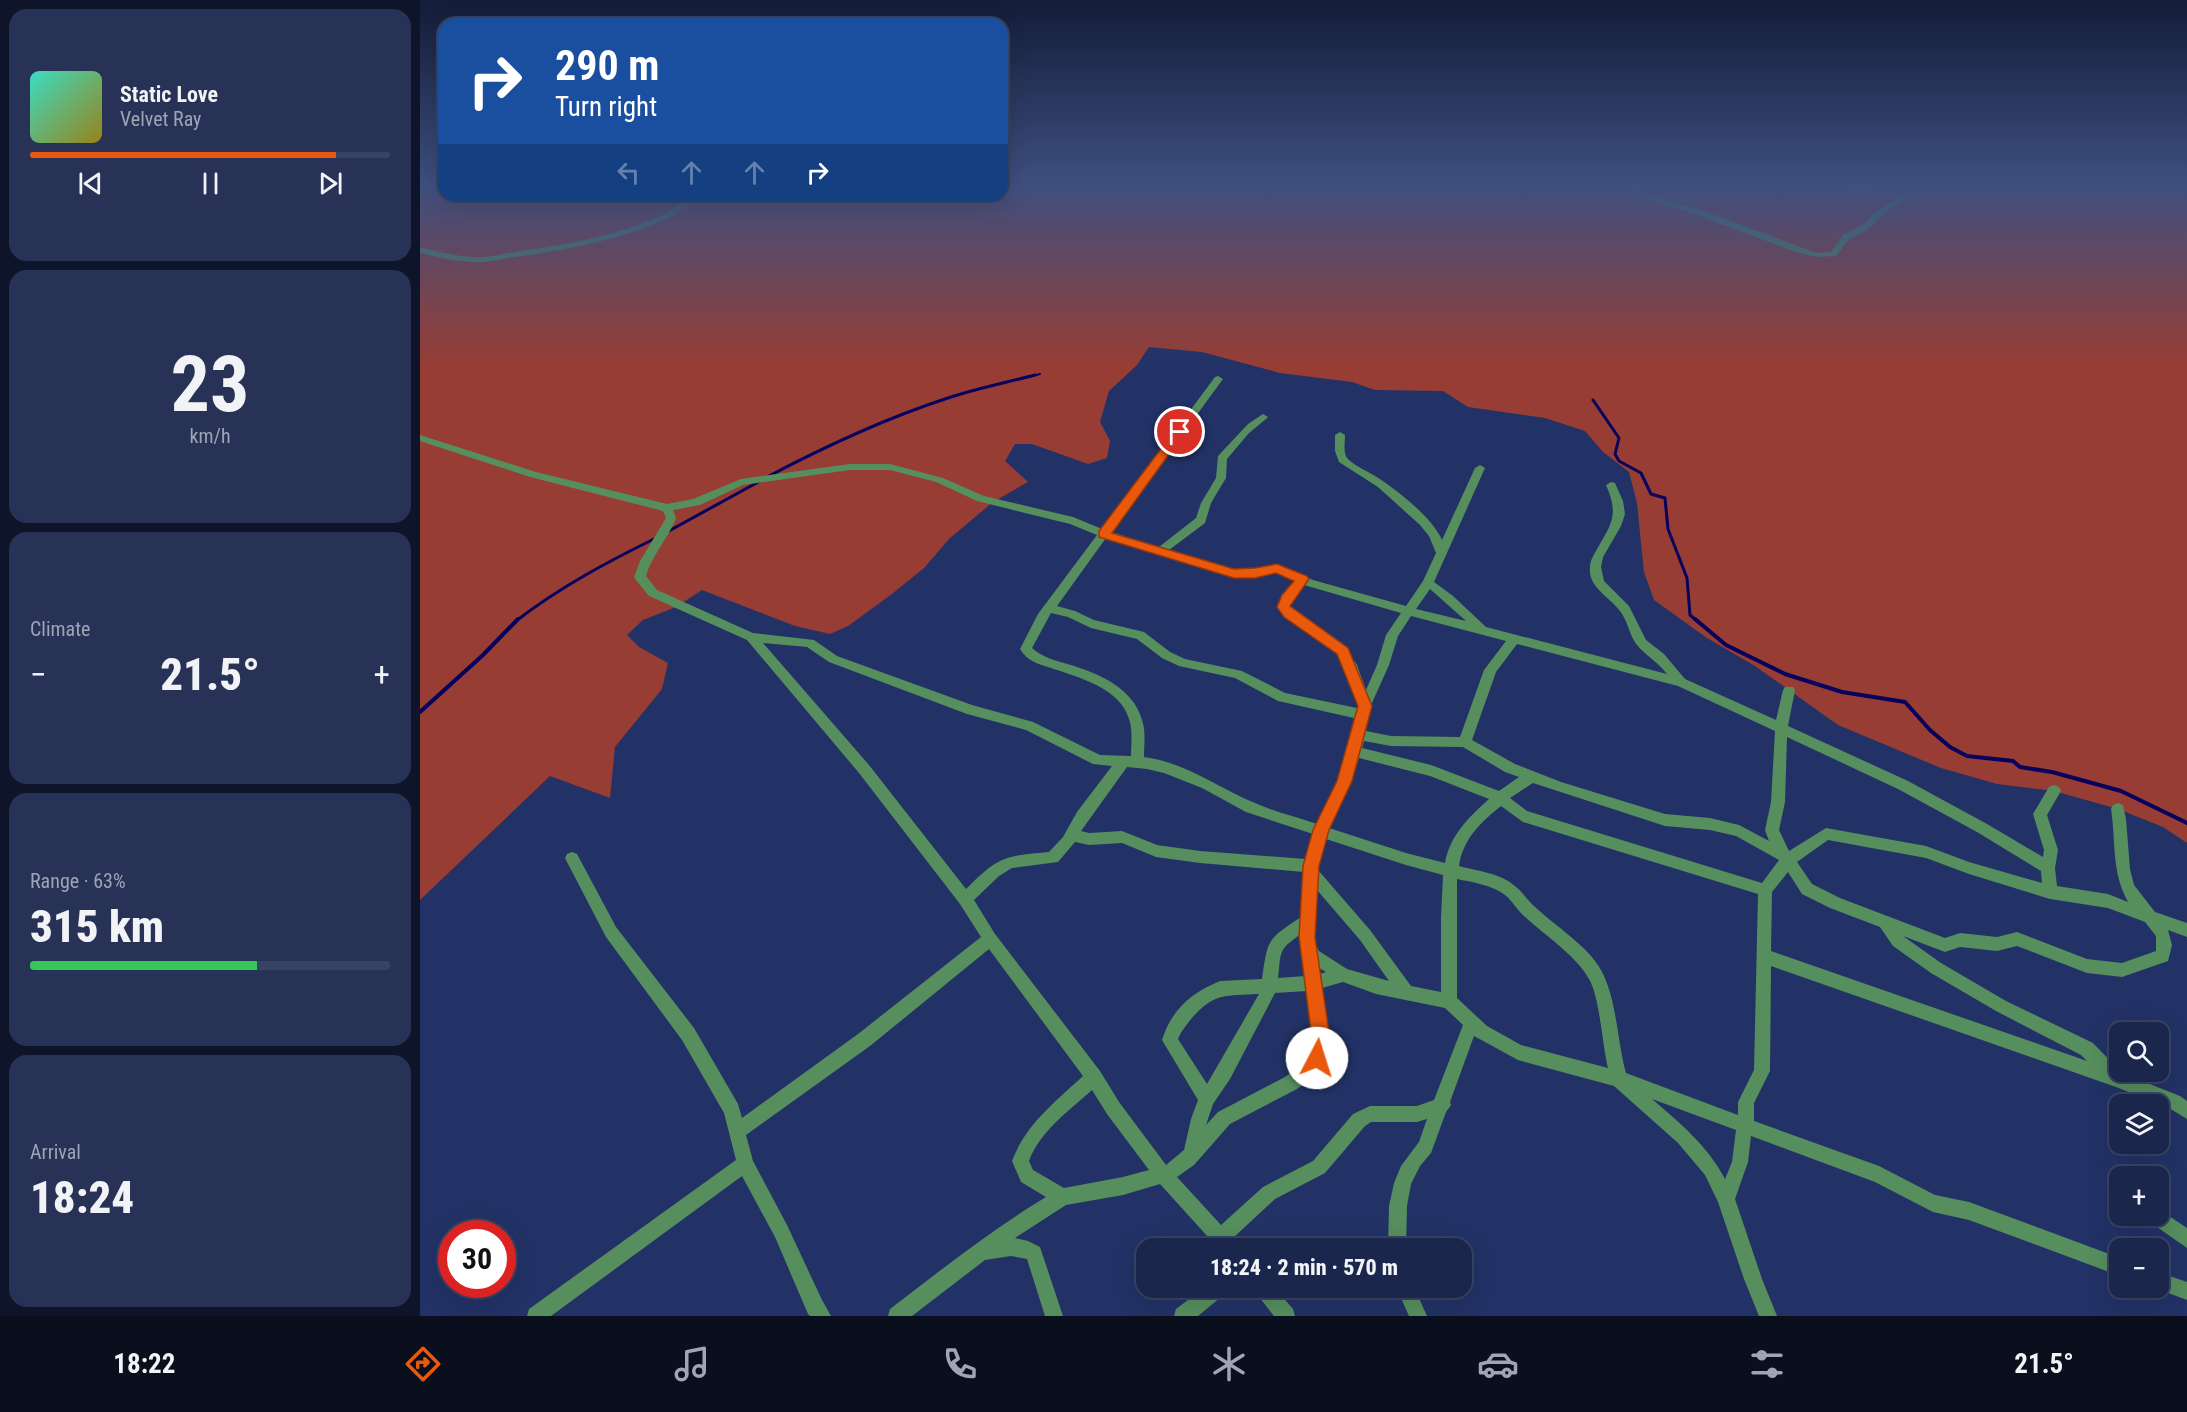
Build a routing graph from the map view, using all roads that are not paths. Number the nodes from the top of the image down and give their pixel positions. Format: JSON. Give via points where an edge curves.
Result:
{"nodes":[{"id":1,"x":570,"y":244,"type":"edge"},
{"id":2,"x":1784,"y":244,"type":"edge"},
{"id":3,"x":1839,"y":244,"type":"edge"},
{"id":4,"x":420,"y":249,"type":"edge"},
{"id":5,"x":1218,"y":379,"type":"dead end"},
{"id":6,"x":1263,"y":417,"type":"dead end"},
{"id":7,"x":1340,"y":435,"type":"dead end"},
{"id":8,"x":420,"y":438,"type":"edge"},
{"id":9,"x":1480,"y":468,"type":"dead end"},
{"id":10,"x":1611,"y":485,"type":"dead end"},
{"id":11,"x":667,"y":508,"type":"junction"},
{"id":12,"x":1104,"y":534,"type":"junction"},
{"id":13,"x":1159,"y":552,"type":"junction"},
{"id":14,"x":1442,"y":553,"type":"junction"},
{"id":15,"x":1302,"y":579,"type":"junction"},
{"id":16,"x":1428,"y":583,"type":"junction"},
{"id":17,"x":1049,"y":608,"type":"junction"},
{"id":18,"x":1409,"y":611,"type":"junction"},
{"id":19,"x":1485,"y":631,"type":"junction"},
{"id":20,"x":751,"y":637,"type":"junction"},
{"id":21,"x":1514,"y":639,"type":"junction"},
{"id":22,"x":1681,"y":682,"type":"junction"},
{"id":23,"x":1789,"y":690,"type":"dead end"},
{"id":24,"x":1363,"y":710,"type":"junction"},
{"id":25,"x":1781,"y":728,"type":"junction"},
{"id":26,"x":1359,"y":735,"type":"junction"},
{"id":27,"x":1465,"y":742,"type":"junction"},
{"id":28,"x":1353,"y":751,"type":"junction"},
{"id":29,"x":1130,"y":762,"type":"junction"},
{"id":30,"x":1532,"y":776,"type":"junction"},
{"id":31,"x":2054,"y":791,"type":"dead end"},
{"id":32,"x":1499,"y":797,"type":"junction"},
{"id":33,"x":2118,"y":809,"type":"dead end"},
{"id":34,"x":1321,"y":830,"type":"junction"},
{"id":35,"x":1071,"y":835,"type":"junction"},
{"id":36,"x":572,"y":858,"type":"dead end"},
{"id":37,"x":1789,"y":859,"type":"junction"},
{"id":38,"x":2048,"y":868,"type":"junction"},
{"id":39,"x":1450,"y":869,"type":"junction"},
{"id":40,"x":1311,"y":870,"type":"junction"},
{"id":41,"x":1765,"y":890,"type":"junction"},
{"id":42,"x":2050,"y":892,"type":"junction"},
{"id":43,"x":965,"y":899,"type":"junction"},
{"id":44,"x":2155,"y":918,"type":"junction"},
{"id":45,"x":1308,"y":921,"type":"junction"},
{"id":46,"x":1884,"y":921,"type":"junction"},
{"id":47,"x":2187,"y":930,"type":"edge"},
{"id":48,"x":990,"y":939,"type":"junction"},
{"id":49,"x":1309,"y":949,"type":"junction"},
{"id":50,"x":1763,"y":956,"type":"junction"},
{"id":51,"x":1343,"y":975,"type":"junction"},
{"id":52,"x":1314,"y":983,"type":"junction"},
{"id":53,"x":1269,"y":986,"type":"junction"},
{"id":54,"x":1407,"y":993,"type":"junction"},
{"id":55,"x":1449,"y":1001,"type":"junction"},
{"id":56,"x":1471,"y":1024,"type":"junction"},
{"id":57,"x":2109,"y":1072,"type":"edge"},
{"id":58,"x":1094,"y":1077,"type":"junction"},
{"id":59,"x":2109,"y":1077,"type":"edge"},
{"id":60,"x":1619,"y":1078,"type":"junction"},
{"id":61,"x":2124,"y":1082,"type":"edge"},
{"id":62,"x":1207,"y":1099,"type":"junction"},
{"id":63,"x":1443,"y":1105,"type":"junction"},
{"id":64,"x":2187,"y":1111,"type":"edge"},
{"id":65,"x":1746,"y":1127,"type":"junction"},
{"id":66,"x":738,"y":1131,"type":"junction"},
{"id":67,"x":1192,"y":1153,"type":"junction"},
{"id":68,"x":745,"y":1164,"type":"junction"},
{"id":69,"x":1162,"y":1174,"type":"junction"},
{"id":70,"x":1063,"y":1197,"type":"junction"},
{"id":71,"x":1726,"y":1199,"type":"junction"},
{"id":72,"x":2169,"y":1226,"type":"edge"},
{"id":73,"x":1221,"y":1238,"type":"edge"},
{"id":74,"x":1229,"y":1238,"type":"edge"},
{"id":75,"x":1397,"y":1238,"type":"edge"},
{"id":76,"x":2187,"y":1239,"type":"edge"},
{"id":77,"x":983,"y":1251,"type":"junction"},
{"id":78,"x":2109,"y":1263,"type":"edge"},
{"id":79,"x":2169,"y":1285,"type":"edge"},
{"id":80,"x":2187,"y":1291,"type":"edge"},
{"id":81,"x":1206,"y":1298,"type":"edge"},
{"id":82,"x":1271,"y":1298,"type":"edge"},
{"id":83,"x":1410,"y":1298,"type":"edge"},
{"id":84,"x":536,"y":1316,"type":"edge"},
{"id":85,"x":822,"y":1316,"type":"edge"},
{"id":86,"x":897,"y":1316,"type":"edge"},
{"id":87,"x":1054,"y":1316,"type":"edge"},
{"id":88,"x":1183,"y":1316,"type":"edge"},
{"id":89,"x":1286,"y":1316,"type":"edge"},
{"id":90,"x":1418,"y":1316,"type":"edge"},
{"id":91,"x":1768,"y":1316,"type":"edge"}],
"edges":[{"from":1,"to":4,"type":"street","via":[[476,260],[438,256]]},
{"from":2,"to":3,"type":"street","via":[[1822,255],[1835,252]]},
{"from":5,"to":12,"type":"street"},
{"from":6,"to":13,"type":"street","via":[[1249,426],[1222,458],[1221,478],[1206,503],[1202,520]]},
{"from":7,"to":14,"type":"street","via":[[1343,460],[1382,485],[1424,522]]},
{"from":8,"to":11,"type":"street","via":[[534,475]]},
{"from":9,"to":14,"type":"street"},
{"from":10,"to":22,"type":"street","via":[[1621,510],[1616,528],[1597,562],[1596,578],[1625,610],[1642,643]]},
{"from":11,"to":12,"type":"street","via":[[696,502],[741,482],[850,467],[890,467],[939,480],[981,499],[1073,521]]},
{"from":11,"to":20,"type":"street","via":[[671,518],[666,533],[642,565],[640,577],[644,584],[653,593]]},
{"from":12,"to":13,"type":"street"},
{"from":12,"to":17,"type":"street"},
{"from":13,"to":15,"type":"street","via":[[1234,573],[1277,568]]},
{"from":14,"to":16,"type":"street"},
{"from":15,"to":18,"type":"street"},
{"from":15,"to":24,"type":"street","via":[[1283,607],[1343,651]]},
{"from":16,"to":18,"type":"street"},
{"from":16,"to":19,"type":"street","via":[[1445,593]]},
{"from":17,"to":24,"type":"street","via":[[1090,624],[1140,635],[1183,663],[1238,674],[1282,697]]},
{"from":17,"to":29,"type":"street","via":[[1026,649],[1044,662],[1105,683],[1130,707],[1137,729]]},
{"from":18,"to":19,"type":"street"},
{"from":18,"to":24,"type":"street","via":[[1392,635]]},
{"from":19,"to":21,"type":"street"},
{"from":20,"to":29,"type":"street","via":[[810,643],[833,659],[971,710],[1029,726],[1098,760]]},
{"from":20,"to":43,"type":"street","via":[[864,769]]},
{"from":21,"to":22,"type":"street"},
{"from":21,"to":27,"type":"street","via":[[1490,670]]},
{"from":22,"to":25,"type":"street"},
{"from":23,"to":25,"type":"street"},
{"from":24,"to":26,"type":"street"},
{"from":25,"to":37,"type":"street","via":[[1778,802],[1772,830]]},
{"from":25,"to":38,"type":"street","via":[[1903,785]]},
{"from":26,"to":27,"type":"street","via":[[1391,741]]},
{"from":26,"to":28,"type":"street"},
{"from":27,"to":30,"type":"street"},
{"from":28,"to":32,"type":"street","via":[[1431,771]]},
{"from":28,"to":34,"type":"street"},
{"from":29,"to":34,"type":"street","via":[[1179,772],[1251,808]]},
{"from":29,"to":35,"type":"street","via":[[1082,816]]},
{"from":30,"to":32,"type":"street"},
{"from":30,"to":37,"type":"street","via":[[1665,820],[1739,831]]},
{"from":31,"to":38,"type":"street","via":[[2040,814],[2051,850]]},
{"from":32,"to":39,"type":"street","via":[[1458,842]]},
{"from":32,"to":41,"type":"street","via":[[1523,816]]},
{"from":33,"to":44,"type":"street","via":[[2121,866],[2128,889]]},
{"from":34,"to":39,"type":"street","via":[[1406,859]]},
{"from":34,"to":40,"type":"street"},
{"from":35,"to":40,"type":"street","via":[[1089,839],[1122,837],[1156,851]]},
{"from":35,"to":43,"type":"street","via":[[1053,858],[1006,864]]},
{"from":36,"to":66,"type":"street","via":[[611,932],[688,1034],[732,1110]]},
{"from":37,"to":41,"type":"street"},
{"from":37,"to":42,"type":"street","via":[[1826,834],[1926,852]]},
{"from":37,"to":46,"type":"street","via":[[1807,889]]},
{"from":38,"to":42,"type":"street"},
{"from":39,"to":55,"type":"street"},
{"from":39,"to":60,"type":"street","via":[[1492,881],[1510,891],[1583,959],[1603,994]]},
{"from":40,"to":45,"type":"street"},
{"from":40,"to":54,"type":"street"},
{"from":41,"to":50,"type":"street"},
{"from":42,"to":44,"type":"street","via":[[2108,901]]},
{"from":43,"to":48,"type":"street"},
{"from":44,"to":46,"type":"street","via":[[2166,946],[2163,956],[2122,970],[2087,966],[2017,939],[1997,944],[1960,940],[1945,945]]},
{"from":44,"to":47,"type":"street"},
{"from":45,"to":49,"type":"street"},
{"from":45,"to":53,"type":"street","via":[[1274,948]]},
{"from":46,"to":57,"type":"street","via":[[1898,941],[1936,968],[2087,1049]]},
{"from":48,"to":58,"type":"street"},
{"from":48,"to":66,"type":"street","via":[[864,1040]]},
{"from":49,"to":51,"type":"street"},
{"from":49,"to":52,"type":"street"},
{"from":50,"to":59,"type":"street"},
{"from":50,"to":65,"type":"street","via":[[1762,1071],[1746,1102]]},
{"from":51,"to":52,"type":"street"},
{"from":51,"to":54,"type":"street"},
{"from":52,"to":53,"type":"street"},
{"from":52,"to":67,"type":"street","via":[[1321,1039],[1314,1066],[1291,1083],[1224,1118]]},
{"from":53,"to":62,"type":"street"},
{"from":53,"to":62,"type":"street","via":[[1220,989],[1199,999],[1170,1034]]},
{"from":54,"to":55,"type":"street"},
{"from":55,"to":56,"type":"street"},
{"from":56,"to":60,"type":"street","via":[[1518,1052]]},
{"from":56,"to":63,"type":"street"},
{"from":58,"to":69,"type":"street"},
{"from":58,"to":70,"type":"street","via":[[1042,1126],[1021,1154],[1027,1176]]},
{"from":60,"to":65,"type":"street"},
{"from":60,"to":71,"type":"street","via":[[1684,1137],[1711,1169]]},
{"from":61,"to":64,"type":"street"},
{"from":62,"to":67,"type":"street"},
{"from":63,"to":74,"type":"street","via":[[1417,1114],[1370,1114],[1359,1119],[1319,1167],[1269,1193]]},
{"from":63,"to":75,"type":"street","via":[[1425,1148],[1410,1164],[1401,1182]]},
{"from":65,"to":71,"type":"street","via":[[1740,1162]]},
{"from":65,"to":78,"type":"street","via":[[1879,1175],[1933,1203],[1969,1211]]},
{"from":66,"to":68,"type":"street"},
{"from":67,"to":69,"type":"street","via":[[1174,1170]]},
{"from":68,"to":84,"type":"street"},
{"from":68,"to":85,"type":"street"},
{"from":69,"to":70,"type":"street"},
{"from":69,"to":73,"type":"street"},
{"from":70,"to":77,"type":"street"},
{"from":71,"to":91,"type":"street"},
{"from":72,"to":76,"type":"street"},
{"from":77,"to":86,"type":"street"},
{"from":77,"to":87,"type":"street","via":[[1017,1246],[1034,1253]]},
{"from":79,"to":80,"type":"street"},
{"from":81,"to":88,"type":"street"},
{"from":82,"to":89,"type":"street"},
{"from":83,"to":90,"type":"street"}]}
